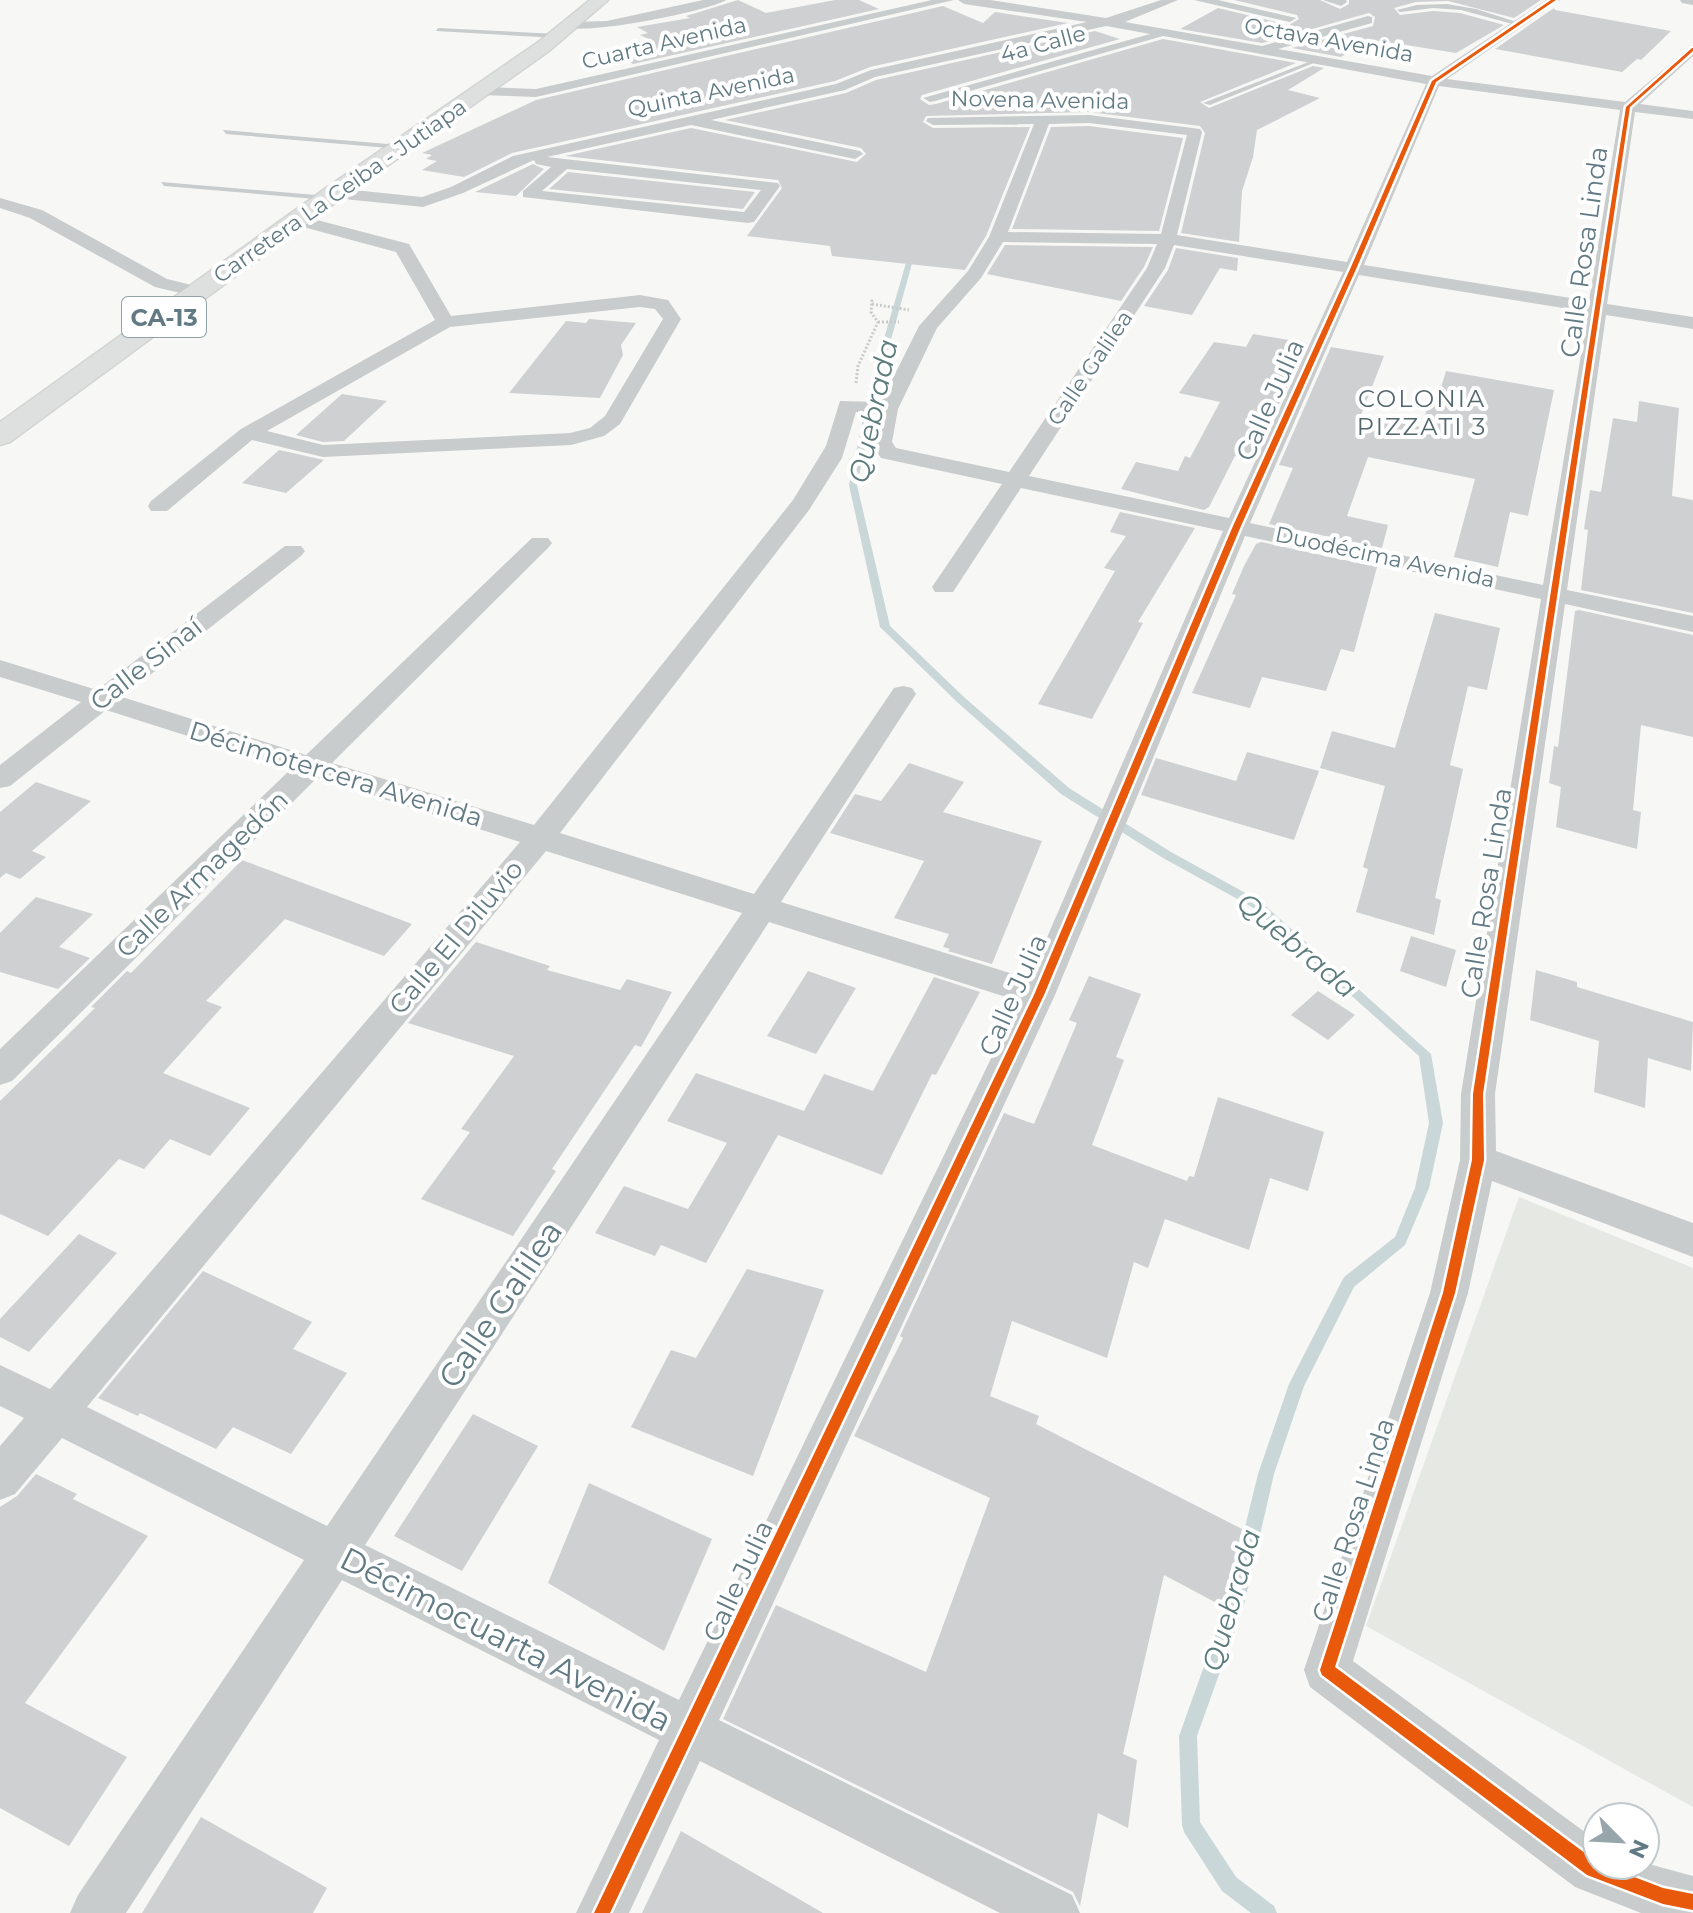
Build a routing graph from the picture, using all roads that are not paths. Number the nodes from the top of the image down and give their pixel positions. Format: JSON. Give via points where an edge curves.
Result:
{"nodes":[{"id":1,"x":600,"y":0,"type":"edge"},
{"id":2,"x":720,"y":0,"type":"edge"},
{"id":3,"x":948,"y":0,"type":"edge"},
{"id":4,"x":964,"y":0,"type":"edge"},
{"id":5,"x":1172,"y":0,"type":"edge"},
{"id":6,"x":1200,"y":0,"type":"edge"},
{"id":7,"x":1554,"y":0,"type":"edge"},
{"id":8,"x":1686,"y":0,"type":"edge"},
{"id":9,"x":1693,"y":1,"type":"edge"},
{"id":10,"x":1400,"y":10,"type":"dead end"},
{"id":11,"x":1290,"y":18,"type":"dead end"},
{"id":12,"x":1368,"y":20,"type":"dead end"},
{"id":13,"x":1101,"y":21,"type":"junction"},
{"id":14,"x":1520,"y":24,"type":"junction"},
{"id":15,"x":438,"y":30,"type":"dead end"},
{"id":16,"x":564,"y":31,"type":"junction"},
{"id":17,"x":1168,"y":33,"type":"junction"},
{"id":18,"x":1693,"y":49,"type":"edge"},
{"id":19,"x":1260,"y":50,"type":"junction"},
{"id":20,"x":1318,"y":60,"type":"junction"},
{"id":21,"x":1434,"y":81,"type":"junction"},
{"id":22,"x":481,"y":91,"type":"junction"},
{"id":23,"x":930,"y":98,"type":"dead end"},
{"id":24,"x":1207,"y":103,"type":"dead end"},
{"id":25,"x":1628,"y":107,"type":"junction"},
{"id":26,"x":1693,"y":115,"type":"edge"},
{"id":27,"x":682,"y":119,"type":"junction"},
{"id":28,"x":1043,"y":119,"type":"junction"},
{"id":29,"x":933,"y":121,"type":"dead end"},
{"id":30,"x":226,"y":132,"type":"dead end"},
{"id":31,"x":1195,"y":132,"type":"joint"},
{"id":32,"x":400,"y":147,"type":"junction"},
{"id":33,"x":855,"y":154,"type":"dead end"},
{"id":34,"x":518,"y":159,"type":"junction"},
{"id":35,"x":563,"y":164,"type":"junction"},
{"id":36,"x":164,"y":184,"type":"dead end"},
{"id":37,"x":331,"y":195,"type":"junction"},
{"id":38,"x":0,"y":203,"type":"edge"},
{"id":39,"x":298,"y":220,"type":"junction"},
{"id":40,"x":998,"y":237,"type":"junction"},
{"id":41,"x":1168,"y":239,"type":"junction"},
{"id":42,"x":1354,"y":267,"type":"junction"},
{"id":43,"x":198,"y":292,"type":"junction"},
{"id":44,"x":1598,"y":307,"type":"junction"},
{"id":45,"x":445,"y":322,"type":"junction"},
{"id":46,"x":1693,"y":323,"type":"edge"},
{"id":47,"x":873,"y":406,"type":"junction"},
{"id":48,"x":248,"y":433,"type":"junction"},
{"id":49,"x":0,"y":436,"type":"edge"},
{"id":50,"x":889,"y":453,"type":"joint"},
{"id":51,"x":1015,"y":481,"type":"junction"},
{"id":52,"x":159,"y":506,"type":"dead end"},
{"id":53,"x":1237,"y":526,"type":"junction"},
{"id":54,"x":540,"y":543,"type":"dead end"},
{"id":55,"x":293,"y":551,"type":"dead end"},
{"id":56,"x":944,"y":587,"type":"dead end"},
{"id":57,"x":1554,"y":592,"type":"junction"},
{"id":58,"x":1693,"y":624,"type":"edge"},
{"id":59,"x":0,"y":668,"type":"edge"},
{"id":60,"x":903,"y":694,"type":"dead end"},
{"id":61,"x":100,"y":700,"type":"junction"},
{"id":62,"x":312,"y":766,"type":"junction"},
{"id":63,"x":0,"y":779,"type":"edge"},
{"id":64,"x":540,"y":838,"type":"junction"},
{"id":65,"x":763,"y":908,"type":"junction"},
{"id":66,"x":1039,"y":995,"type":"junction"},
{"id":67,"x":0,"y":1071,"type":"edge"},
{"id":68,"x":1478,"y":1160,"type":"junction"},
{"id":69,"x":1693,"y":1240,"type":"edge"},
{"id":70,"x":0,"y":1385,"type":"edge"},
{"id":71,"x":55,"y":1413,"type":"junction"},
{"id":72,"x":0,"y":1479,"type":"edge"},
{"id":73,"x":335,"y":1553,"type":"junction"},
{"id":74,"x":691,"y":1731,"type":"junction"},
{"id":75,"x":1693,"y":1902,"type":"edge"},
{"id":76,"x":96,"y":1913,"type":"edge"},
{"id":77,"x":602,"y":1913,"type":"edge"},
{"id":78,"x":1054,"y":1913,"type":"edge"}],
"edges":[{"from":1,"to":16,"type":"main road","name":"Carretera La Ceiba - Jutiapa","number":"CA-13"},
{"from":2,"to":16,"type":"street"},
{"from":3,"to":22,"type":"street","name":"Cuarta Avenida","via":[[536,93]]},
{"from":4,"to":13,"type":"street","name":"Octava Avenida"},
{"from":5,"to":13,"type":"street","name":"Quinta Avenida"},
{"from":6,"to":11,"type":"street"},
{"from":7,"to":14,"type":"street"},
{"from":8,"to":9,"type":"street"},
{"from":10,"to":14,"type":"lane","via":[[1435,3]]},
{"from":12,"to":19,"type":"street"},
{"from":13,"to":17,"type":"street","name":"Octava Avenida"},
{"from":13,"to":27,"type":"street","name":"Quinta Avenida","via":[[871,74],[840,87]]},
{"from":14,"to":21,"type":"street"},
{"from":15,"to":16,"type":"lane"},
{"from":16,"to":22,"type":"main road","name":"Carretera La Ceiba - Jutiapa","number":"CA-13"},
{"from":17,"to":19,"type":"street","name":"Octava Avenida"},
{"from":17,"to":23,"type":"street","name":"4a Calle"},
{"from":18,"to":25,"type":"street"},
{"from":19,"to":20,"type":"street","name":"Octava Avenida"},
{"from":20,"to":21,"type":"street","name":"Octava Avenida"},
{"from":20,"to":24,"type":"lane"},
{"from":21,"to":25,"type":"street","name":"Octava Avenida"},
{"from":21,"to":42,"type":"street","name":"Calle Julia"},
{"from":22,"to":32,"type":"main road","name":"Carretera La Ceiba - Jutiapa","number":"CA-13"},
{"from":25,"to":26,"type":"street","name":"Octava Avenida"},
{"from":25,"to":44,"type":"street","name":"Calle Rosa Linda"},
{"from":27,"to":33,"type":"street"},
{"from":27,"to":34,"type":"street","name":"Quinta Avenida"},
{"from":28,"to":29,"type":"street","name":"Novena Avenida"},
{"from":28,"to":31,"type":"street","name":"Novena Avenida"},
{"from":28,"to":40,"type":"street","name":"Calle El Diluvio"},
{"from":30,"to":32,"type":"lane"},
{"from":31,"to":41,"type":"street","name":"Calle Galilea"},
{"from":32,"to":37,"type":"main road","name":"Carretera La Ceiba - Jutiapa","number":"CA-13"},
{"from":34,"to":35,"type":"street"},
{"from":34,"to":37,"type":"street","name":"Quinta Avenida","via":[[423,202]]},
{"from":35,"to":35,"type":"street","via":[[638,172],[772,186],[748,218],[529,194]]},
{"from":36,"to":37,"type":"lane"},
{"from":37,"to":39,"type":"main road","name":"Carretera La Ceiba - Jutiapa","number":"CA-13"},
{"from":38,"to":43,"type":"street","via":[[36,214],[161,283]]},
{"from":39,"to":43,"type":"main road","name":"Carretera La Ceiba - Jutiapa","number":"CA-13"},
{"from":39,"to":45,"type":"street","via":[[403,248]]},
{"from":40,"to":41,"type":"street"},
{"from":40,"to":47,"type":"street","name":"Calle El Diluvio"},
{"from":41,"to":42,"type":"street"},
{"from":41,"to":51,"type":"street","name":"Calle Galilea","via":[[1156,268]]},
{"from":42,"to":44,"type":"street"},
{"from":42,"to":53,"type":"street","name":"Calle Julia"},
{"from":43,"to":49,"type":"main road","name":"Carretera La Ceiba - Jutiapa","number":"CA-13"},
{"from":44,"to":46,"type":"street"},
{"from":44,"to":57,"type":"street","name":"Calle Rosa Linda"},
{"from":45,"to":48,"type":"street"},
{"from":45,"to":48,"type":"street","via":[[640,301],[661,304],[672,319],[613,420],[597,432],[571,439],[323,451]]},
{"from":47,"to":50,"type":"street","name":"Calle El Diluvio","via":[[881,443]]},
{"from":47,"to":64,"type":"street","name":"Calle El Diluvio","via":[[847,405],[836,453],[801,505]]},
{"from":48,"to":52,"type":"street"},
{"from":50,"to":51,"type":"street","name":"Duodécima Avenida"},
{"from":51,"to":53,"type":"street","name":"Duodécima Avenida"},
{"from":51,"to":56,"type":"street","name":"Calle Galilea"},
{"from":53,"to":57,"type":"street","name":"Duodécima Avenida"},
{"from":53,"to":66,"type":"street","name":"Calle Julia"},
{"from":54,"to":62,"type":"street","name":"Calle Armagedón"},
{"from":55,"to":61,"type":"street","name":"Calle Sinaí"},
{"from":57,"to":58,"type":"street","name":"Duodécima Avenida"},
{"from":57,"to":68,"type":"street","name":"Calle Rosa Linda","via":[[1478,1094]]},
{"from":59,"to":61,"type":"street","name":"Décimotercera Avenida"},
{"from":60,"to":65,"type":"street","name":"Calle Galilea"},
{"from":61,"to":62,"type":"street","name":"Décimotercera Avenida"},
{"from":61,"to":63,"type":"street","name":"Calle Sinaí"},
{"from":62,"to":64,"type":"street","name":"Décimotercera Avenida"},
{"from":62,"to":67,"type":"street","name":"Calle Armagedón"},
{"from":64,"to":65,"type":"street","name":"Décimotercera Avenida"},
{"from":64,"to":71,"type":"street","name":"Calle El Diluvio"},
{"from":65,"to":66,"type":"street","name":"Décimotercera Avenida"},
{"from":65,"to":73,"type":"street","name":"Calle Galilea"},
{"from":66,"to":74,"type":"street","name":"Calle Julia"},
{"from":68,"to":69,"type":"street"},
{"from":68,"to":75,"type":"street","name":"Calle Rosa Linda","via":[[1449,1293],[1327,1670],[1593,1869]]},
{"from":70,"to":71,"type":"street","name":"Décimocuarta Avenida"},
{"from":71,"to":72,"type":"street","name":"Calle El Diluvio"},
{"from":71,"to":73,"type":"street","name":"Décimocuarta Avenida"},
{"from":73,"to":74,"type":"street","name":"Décimocuarta Avenida"},
{"from":73,"to":76,"type":"street","name":"Calle Galilea"},
{"from":74,"to":77,"type":"street","name":"Calle Julia"},
{"from":74,"to":78,"type":"street","name":"Décimocuarta Avenida"}]}
